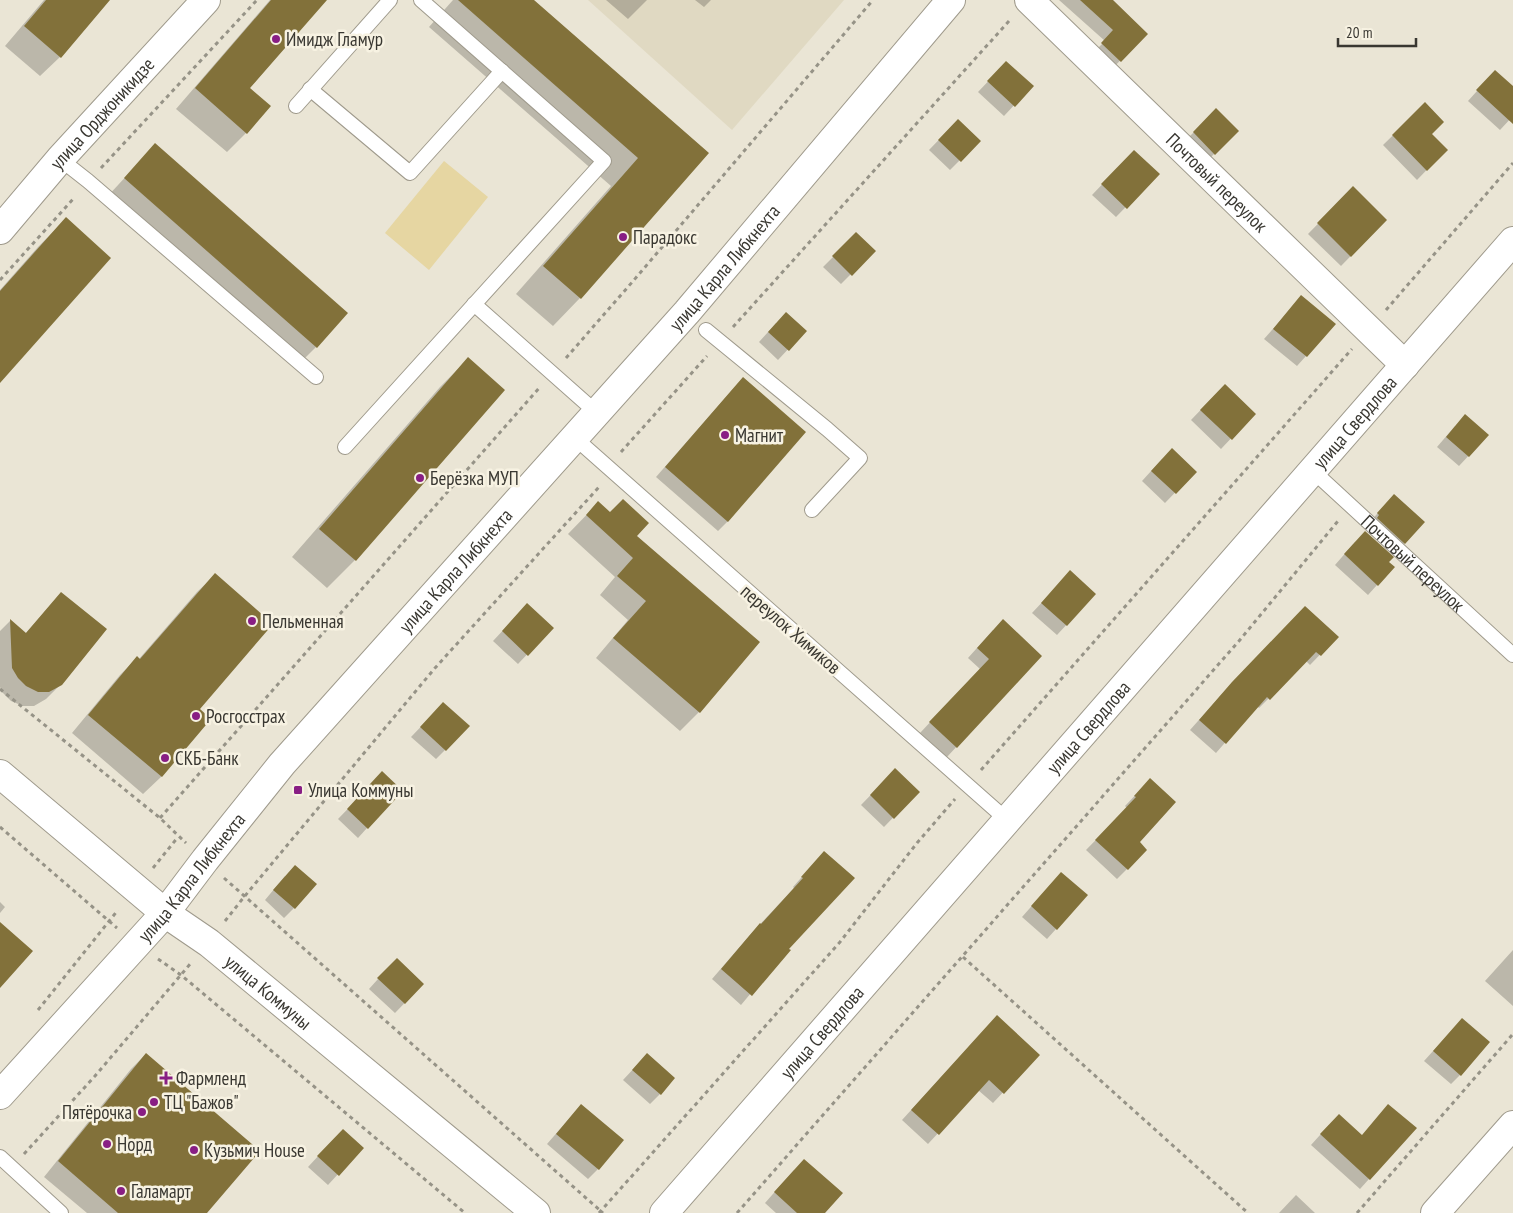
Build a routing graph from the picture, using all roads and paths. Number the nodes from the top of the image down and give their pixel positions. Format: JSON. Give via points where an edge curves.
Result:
{"nodes":[{"id":1,"x":206,"y":0,"type":"edge"},
{"id":2,"x":257,"y":0,"type":"edge"},
{"id":3,"x":390,"y":0,"type":"edge"},
{"id":4,"x":421,"y":0,"type":"edge"},
{"id":5,"x":873,"y":0,"type":"edge"},
{"id":6,"x":952,"y":0,"type":"edge"},
{"id":7,"x":1022,"y":7,"type":"edge"},
{"id":8,"x":502,"y":71,"type":"junction"},
{"id":9,"x":310,"y":89,"type":"junction"},
{"id":10,"x":296,"y":106,"type":"dead end"},
{"id":11,"x":60,"y":160,"type":"junction"},
{"id":12,"x":1513,"y":163,"type":"edge"},
{"id":13,"x":88,"y":182,"type":"junction"},
{"id":14,"x":0,"y":230,"type":"edge"},
{"id":15,"x":1513,"y":241,"type":"edge"},
{"id":16,"x":0,"y":280,"type":"edge"},
{"id":17,"x":474,"y":304,"type":"junction"},
{"id":18,"x":706,"y":330,"type":"dead end"},
{"id":19,"x":1368,"y":330,"type":"junction"},
{"id":20,"x":720,"y":342,"type":"junction"},
{"id":21,"x":1405,"y":365,"type":"junction"},
{"id":22,"x":552,"y":373,"type":"junction"},
{"id":23,"x":316,"y":377,"type":"dead end"},
{"id":24,"x":597,"y":413,"type":"junction"},
{"id":25,"x":575,"y":438,"type":"junction"},
{"id":26,"x":345,"y":447,"type":"dead end"},
{"id":27,"x":610,"y":469,"type":"junction"},
{"id":28,"x":1313,"y":471,"type":"junction"},
{"id":29,"x":1351,"y":506,"type":"junction"},
{"id":30,"x":812,"y":510,"type":"dead end"},
{"id":31,"x":1513,"y":655,"type":"edge"},
{"id":32,"x":0,"y":689,"type":"edge"},
{"id":33,"x":0,"y":774,"type":"edge"},
{"id":34,"x":968,"y":785,"type":"junction"},
{"id":35,"x":160,"y":818,"type":"junction"},
{"id":36,"x":1007,"y":820,"type":"junction"},
{"id":37,"x":0,"y":827,"type":"edge"},
{"id":38,"x":178,"y":837,"type":"junction"},
{"id":39,"x":205,"y":860,"type":"junction"},
{"id":40,"x":137,"y":888,"type":"junction"},
{"id":41,"x":244,"y":897,"type":"junction"},
{"id":42,"x":165,"y":913,"type":"junction"},
{"id":43,"x":109,"y":921,"type":"junction"},
{"id":44,"x":208,"y":943,"type":"junction"},
{"id":45,"x":137,"y":944,"type":"junction"},
{"id":46,"x":963,"y":957,"type":"junction"},
{"id":47,"x":181,"y":975,"type":"junction"},
{"id":48,"x":36,"y":1012,"type":"dead end"},
{"id":49,"x":1513,"y":1034,"type":"edge"},
{"id":50,"x":0,"y":1095,"type":"edge"},
{"id":51,"x":1513,"y":1125,"type":"edge"},
{"id":52,"x":0,"y":1157,"type":"edge"},
{"id":53,"x":11,"y":1168,"type":"junction"},
{"id":54,"x":61,"y":1213,"type":"edge"},
{"id":55,"x":465,"y":1213,"type":"edge"},
{"id":56,"x":536,"y":1213,"type":"edge"},
{"id":57,"x":601,"y":1213,"type":"edge"},
{"id":58,"x":664,"y":1213,"type":"edge"},
{"id":59,"x":737,"y":1213,"type":"edge"},
{"id":60,"x":1248,"y":1213,"type":"edge"},
{"id":61,"x":1357,"y":1213,"type":"edge"},
{"id":62,"x":1435,"y":1213,"type":"edge"}],
"edges":[{"from":1,"to":11,"type":"street","name":"улица Орджоникидзе"},
{"from":2,"to":13,"type":"path"},
{"from":3,"to":9,"type":"lane"},
{"from":4,"to":8,"type":"lane"},
{"from":5,"to":22,"type":"path"},
{"from":6,"to":24,"type":"street","name":"улица Карла Либкнехта","via":[[688,312]]},
{"from":7,"to":19,"type":"street","name":"Почтовый переулок"},
{"from":7,"to":20,"type":"path"},
{"from":8,"to":9,"type":"lane","via":[[410,173]]},
{"from":8,"to":17,"type":"lane","via":[[604,161]]},
{"from":9,"to":10,"type":"lane"},
{"from":11,"to":13,"type":"lane"},
{"from":11,"to":14,"type":"street","name":"улица Орджоникидзе"},
{"from":12,"to":19,"type":"path"},
{"from":13,"to":16,"type":"path"},
{"from":13,"to":23,"type":"lane"},
{"from":15,"to":21,"type":"street","name":"улица Свердлова"},
{"from":17,"to":22,"type":"lane"},
{"from":17,"to":26,"type":"lane"},
{"from":18,"to":20,"type":"lane"},
{"from":19,"to":21,"type":"street","name":"Почтовый переулок"},
{"from":19,"to":34,"type":"path"},
{"from":20,"to":27,"type":"path"},
{"from":20,"to":30,"type":"lane","via":[[860,458]]},
{"from":21,"to":28,"type":"street","name":"улица Свердлова"},
{"from":22,"to":24,"type":"lane"},
{"from":22,"to":35,"type":"path"},
{"from":24,"to":25,"type":"street","name":"улица Карла Либкнехта"},
{"from":25,"to":27,"type":"lane","name":"переулок Химиков"},
{"from":25,"to":39,"type":"street","name":"улица Карла Либкнехта","via":[[282,764]]},
{"from":27,"to":34,"type":"lane","name":"переулок Химиков"},
{"from":27,"to":41,"type":"path","via":[[436,668]]},
{"from":28,"to":29,"type":"lane","name":"Почтовый переулок"},
{"from":28,"to":36,"type":"street","name":"улица Свердлова"},
{"from":29,"to":31,"type":"lane","name":"Почтовый переулок"},
{"from":29,"to":46,"type":"path"},
{"from":32,"to":35,"type":"path"},
{"from":33,"to":40,"type":"street","name":"улица Коммуны"},
{"from":34,"to":36,"type":"lane","name":"переулок Химиков"},
{"from":34,"to":57,"type":"path","via":[[917,843],[840,942]]},
{"from":35,"to":38,"type":"path"},
{"from":36,"to":58,"type":"street","name":"улица Свердлова"},
{"from":37,"to":43,"type":"path"},
{"from":38,"to":39,"type":"path"},
{"from":38,"to":40,"type":"path"},
{"from":39,"to":41,"type":"path"},
{"from":39,"to":42,"type":"street","name":"улица Карла Либкнехта"},
{"from":40,"to":42,"type":"street","name":"улица Коммуны"},
{"from":40,"to":43,"type":"path"},
{"from":41,"to":44,"type":"path"},
{"from":41,"to":57,"type":"path"},
{"from":42,"to":44,"type":"street","name":"улица Коммуны"},
{"from":42,"to":45,"type":"street","name":"улица Карла Либкнехта"},
{"from":43,"to":45,"type":"path"},
{"from":43,"to":48,"type":"path"},
{"from":44,"to":47,"type":"path"},
{"from":44,"to":56,"type":"street","name":"улица Коммуны"},
{"from":45,"to":47,"type":"path"},
{"from":45,"to":50,"type":"street","name":"улица Карла Либкнехта"},
{"from":46,"to":59,"type":"path"},
{"from":46,"to":60,"type":"path"},
{"from":47,"to":53,"type":"path"},
{"from":47,"to":55,"type":"path"},
{"from":49,"to":61,"type":"path"},
{"from":51,"to":62,"type":"street"},
{"from":52,"to":53,"type":"lane"},
{"from":53,"to":54,"type":"lane"}]}
